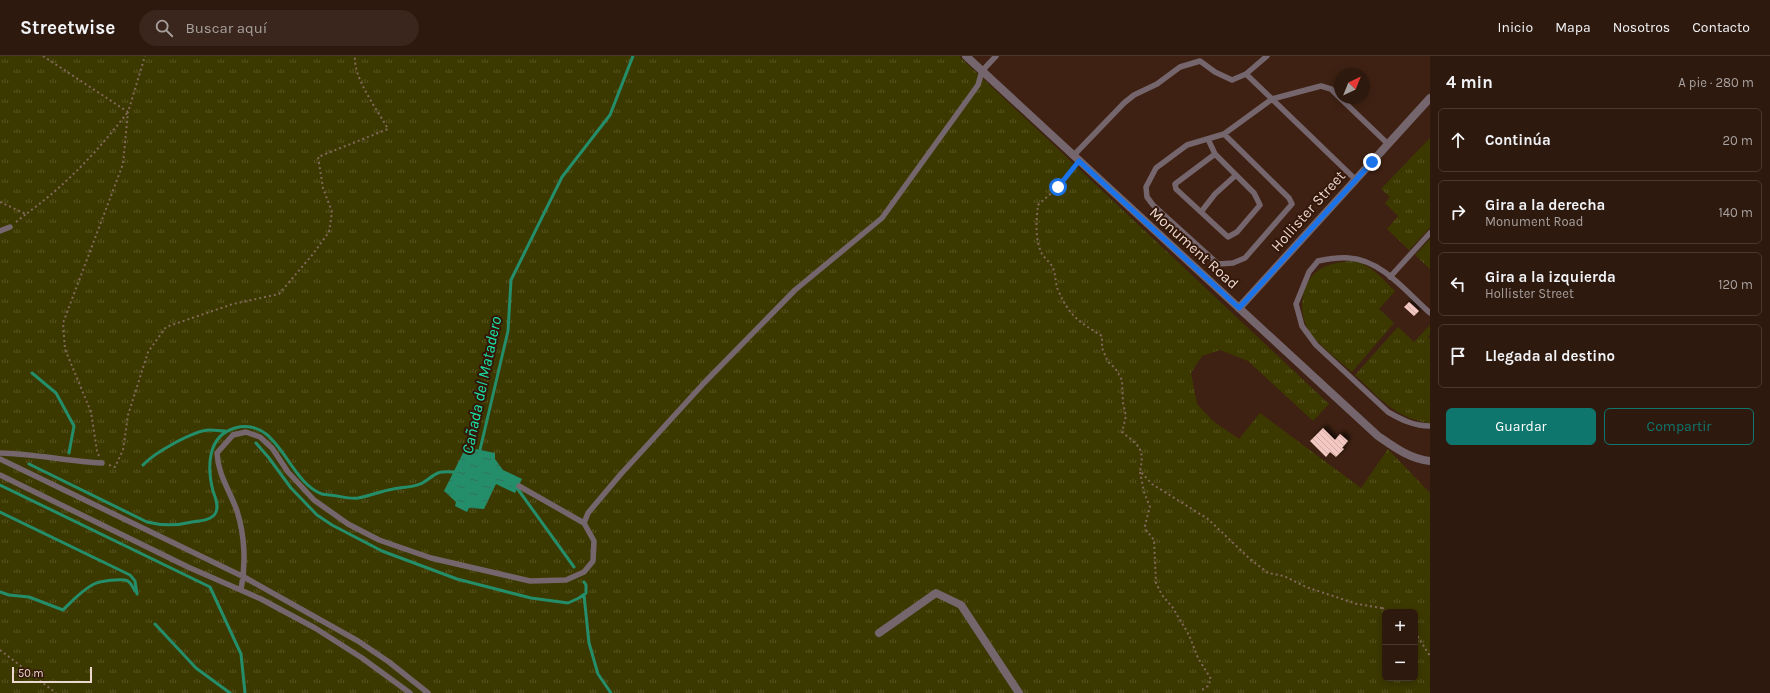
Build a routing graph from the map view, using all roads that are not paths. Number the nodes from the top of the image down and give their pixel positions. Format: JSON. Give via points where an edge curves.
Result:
{"nodes":[{"id":1,"x":966,"y":56,"type":"edge"},
{"id":2,"x":996,"y":56,"type":"edge"},
{"id":3,"x":1267,"y":56,"type":"edge"},
{"id":4,"x":982,"y":71,"type":"junction"},
{"id":5,"x":1246,"y":74,"type":"junction"},
{"id":6,"x":1334,"y":92,"type":"edge"},
{"id":7,"x":1430,"y":98,"type":"edge"},
{"id":8,"x":1272,"y":99,"type":"junction"},
{"id":9,"x":1346,"y":104,"type":"edge"},
{"id":10,"x":1224,"y":134,"type":"junction"},
{"id":11,"x":1208,"y":138,"type":"junction"},
{"id":12,"x":1388,"y":144,"type":"junction"},
{"id":13,"x":1215,"y":154,"type":"junction"},
{"id":14,"x":1076,"y":158,"type":"junction"},
{"id":15,"x":1236,"y":175,"type":"junction"},
{"id":16,"x":1356,"y":180,"type":"junction"},
{"id":17,"x":1201,"y":212,"type":"junction"},
{"id":18,"x":10,"y":227,"type":"dead end"},
{"id":19,"x":0,"y":231,"type":"edge"},
{"id":20,"x":1430,"y":233,"type":"edge"},
{"id":21,"x":1390,"y":277,"type":"junction"},
{"id":22,"x":1239,"y":308,"type":"junction"},
{"id":23,"x":1430,"y":313,"type":"edge"},
{"id":24,"x":1430,"y":426,"type":"edge"},
{"id":25,"x":0,"y":454,"type":"edge"},
{"id":26,"x":0,"y":458,"type":"edge"},
{"id":27,"x":1430,"y":461,"type":"edge"},
{"id":28,"x":102,"y":463,"type":"road end"},
{"id":29,"x":0,"y":475,"type":"edge"},
{"id":30,"x":519,"y":486,"type":"dead end"},
{"id":31,"x":584,"y":523,"type":"junction"},
{"id":32,"x":244,"y":577,"type":"junction"},
{"id":33,"x":241,"y":590,"type":"junction"},
{"id":34,"x":880,"y":633,"type":"dead end"},
{"id":35,"x":410,"y":693,"type":"edge"},
{"id":36,"x":428,"y":693,"type":"edge"},
{"id":37,"x":1019,"y":693,"type":"edge"}],
"edges":[{"from":1,"to":4,"type":"street","name":"Monument Road"},
{"from":2,"to":4,"type":"lane"},
{"from":3,"to":5,"type":"lane"},
{"from":4,"to":14,"type":"street","name":"Monument Road"},
{"from":4,"to":31,"type":"lane","via":[[978,85],[882,218],[789,296],[704,383],[625,470],[588,513]]},
{"from":5,"to":8,"type":"lane"},
{"from":5,"to":14,"type":"lane","via":[[1232,80],[1200,61],[1180,67],[1124,103]]},
{"from":6,"to":8,"type":"lane","via":[[1320,86]]},
{"from":7,"to":12,"type":"street","name":"Hollister Street"},
{"from":8,"to":10,"type":"lane"},
{"from":8,"to":16,"type":"lane"},
{"from":9,"to":12,"type":"lane"},
{"from":10,"to":11,"type":"lane"},
{"from":10,"to":11,"type":"lane","via":[[1289,198],[1292,204],[1245,258],[1233,263],[1218,264],[1147,197],[1146,187],[1156,168],[1187,145]]},
{"from":11,"to":13,"type":"lane"},
{"from":12,"to":16,"type":"street","name":"Hollister Street"},
{"from":13,"to":15,"type":"lane"},
{"from":13,"to":17,"type":"lane","via":[[1175,184],[1176,189]]},
{"from":14,"to":22,"type":"street","name":"Monument Road"},
{"from":15,"to":17,"type":"lane","via":[[1215,194]]},
{"from":15,"to":17,"type":"lane","via":[[1254,194],[1260,205],[1237,232],[1228,237]]},
{"from":16,"to":22,"type":"street","name":"Hollister Street"},
{"from":18,"to":19,"type":"lane"},
{"from":20,"to":21,"type":"lane"},
{"from":21,"to":23,"type":"lane"},
{"from":21,"to":24,"type":"lane","via":[[1361,260],[1349,258],[1318,261],[1309,272],[1296,304],[1302,326],[1316,345],[1388,412],[1419,426]]},
{"from":22,"to":27,"type":"street","name":"Monument Road","via":[[1378,436],[1400,451]]},
{"from":25,"to":28,"type":"lane","via":[[23,454]]},
{"from":26,"to":32,"type":"lane"},
{"from":29,"to":33,"type":"lane","via":[[188,567]]},
{"from":30,"to":31,"type":"lane"},
{"from":31,"to":32,"type":"lane","via":[[594,541],[593,561],[584,572],[566,580],[530,581],[431,558],[379,540],[348,524],[314,500],[260,436],[246,432],[233,435],[217,454],[218,466],[237,512],[244,547]]},
{"from":32,"to":33,"type":"lane"},
{"from":32,"to":36,"type":"lane","via":[[358,641]]},
{"from":33,"to":35,"type":"lane","via":[[315,628]]},
{"from":34,"to":37,"type":"street","via":[[936,593],[961,605]]}]}
